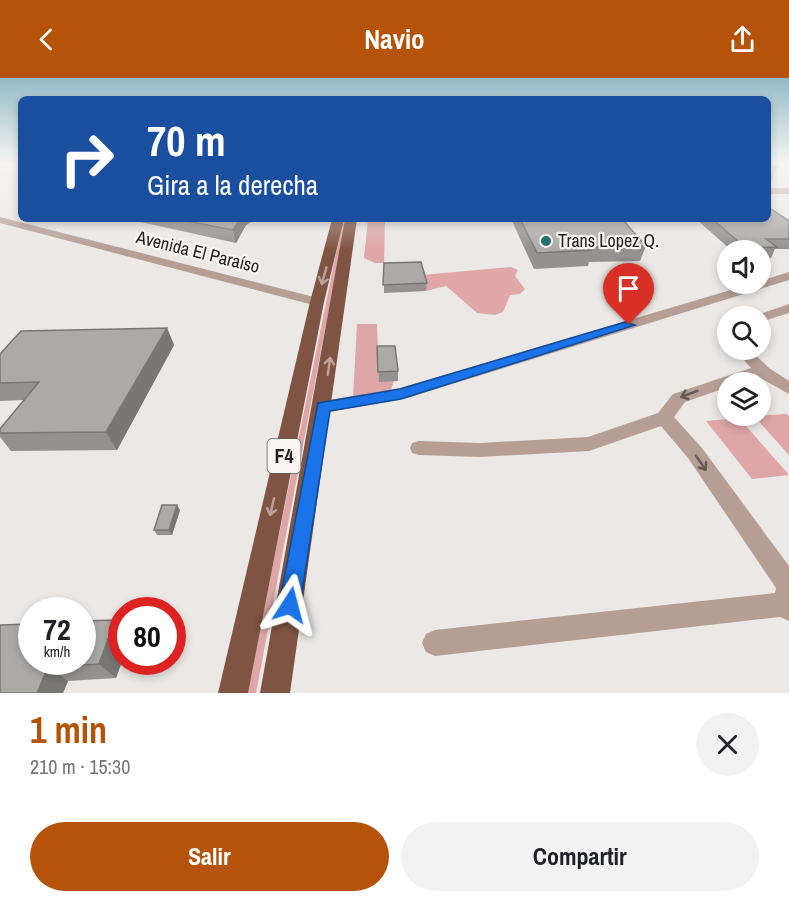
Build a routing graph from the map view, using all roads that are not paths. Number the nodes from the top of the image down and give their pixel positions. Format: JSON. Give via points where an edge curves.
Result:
{"nodes":[{"id":1,"x":0,"y":220,"type":"edge"},
{"id":2,"x":337,"y":222,"type":"edge"},
{"id":3,"x":351,"y":222,"type":"edge"},
{"id":4,"x":789,"y":276,"type":"edge"},
{"id":5,"x":317,"y":302,"type":"junction"},
{"id":6,"x":789,"y":308,"type":"edge"},
{"id":7,"x":771,"y":314,"type":"edge"},
{"id":8,"x":752,"y":360,"type":"edge"},
{"id":9,"x":763,"y":372,"type":"edge"},
{"id":10,"x":771,"y":377,"type":"edge"},
{"id":11,"x":717,"y":385,"type":"edge"},
{"id":12,"x":789,"y":388,"type":"edge"},
{"id":13,"x":323,"y":407,"type":"junction"},
{"id":14,"x":664,"y":418,"type":"junction"},
{"id":15,"x":419,"y":448,"type":"dead end"},
{"id":16,"x":787,"y":605,"type":"edge"},
{"id":17,"x":435,"y":643,"type":"dead end"},
{"id":18,"x":233,"y":693,"type":"edge"},
{"id":19,"x":275,"y":693,"type":"edge"}],
"edges":[{"from":1,"to":5,"type":"street","name":"Avenida El Paraíso"},
{"from":2,"to":5,"type":"highway","number":"F4","one_way":true},
{"from":13,"to":3,"type":"highway","number":"F4","one_way":true},
{"from":4,"to":13,"type":"street","via":[[401,394]]},
{"from":5,"to":18,"type":"highway","number":"F4","one_way":true},
{"from":6,"to":7,"type":"street"},
{"from":8,"to":9,"type":"street"},
{"from":10,"to":12,"type":"street"},
{"from":11,"to":14,"type":"street","one_way":true,"via":[[679,398]]},
{"from":13,"to":19,"type":"highway","number":"F4"},
{"from":14,"to":15,"type":"street","via":[[589,444]]},
{"from":14,"to":16,"type":"street","one_way":true,"via":[[695,453],[788,585]]},
{"from":16,"to":17,"type":"street"}]}
